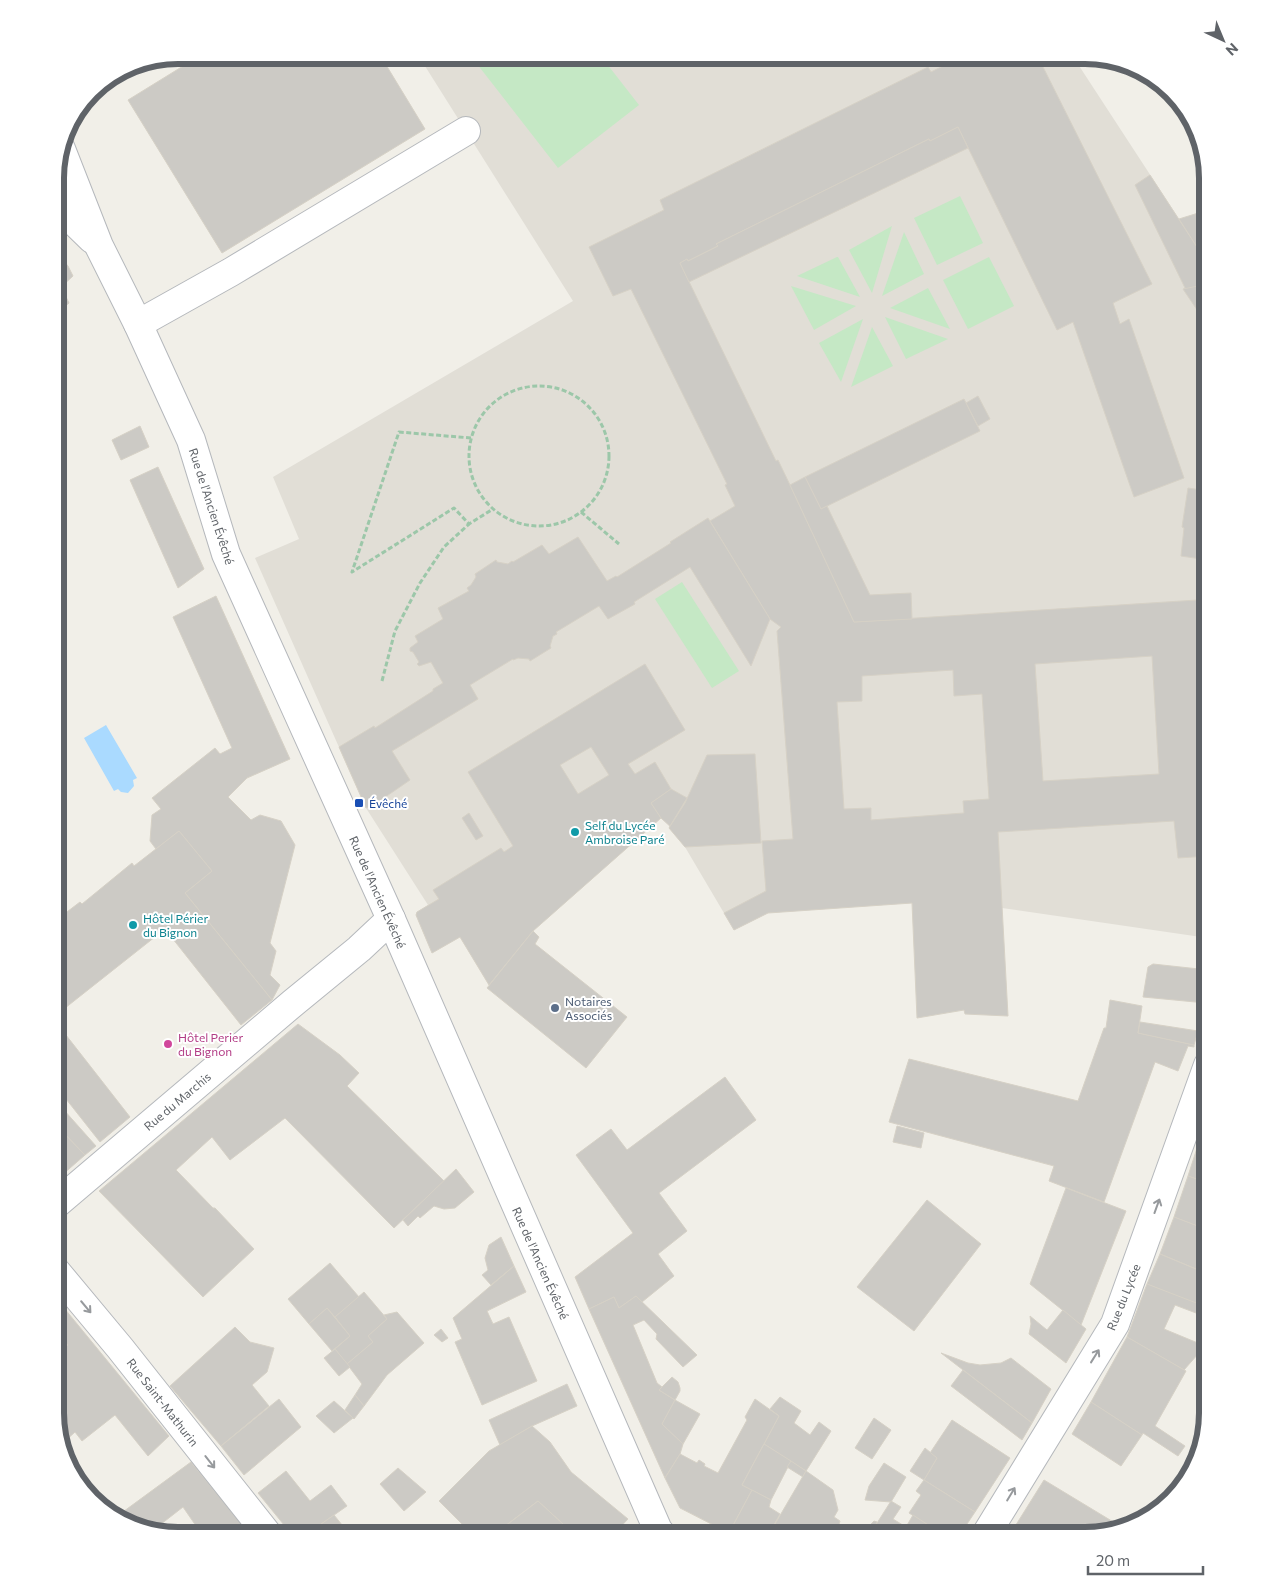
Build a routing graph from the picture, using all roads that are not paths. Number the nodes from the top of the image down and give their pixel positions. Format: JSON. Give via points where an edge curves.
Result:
{"nodes":[{"id":1,"x":466,"y":131,"type":"dead end"},
{"id":2,"x":65,"y":162,"type":"edge"},
{"id":3,"x":64,"y":212,"type":"edge"},
{"id":4,"x":99,"y":246,"type":"junction"},
{"id":5,"x":138,"y":324,"type":"junction"},
{"id":6,"x":390,"y":920,"type":"junction"},
{"id":7,"x":1199,"y":1090,"type":"edge"},
{"id":8,"x":64,"y":1198,"type":"edge"},
{"id":9,"x":64,"y":1281,"type":"edge"},
{"id":10,"x":261,"y":1527,"type":"edge"},
{"id":11,"x":657,"y":1527,"type":"edge"},
{"id":12,"x":991,"y":1527,"type":"edge"}],
"edges":[{"from":1,"to":5,"type":"street","via":[[232,272]]},
{"from":2,"to":4,"type":"street","name":"Rue de l'Ancien Évêché"},
{"from":3,"to":4,"type":"street","name":"Rue de l'Ancien Évêché"},
{"from":4,"to":5,"type":"street","name":"Rue de l'Ancien Évêché"},
{"from":5,"to":6,"type":"street","name":"Rue de l'Ancien Évêché","via":[[191,440],[226,554]]},
{"from":6,"to":8,"type":"street","name":"Rue du Marchis"},
{"from":6,"to":11,"type":"street","name":"Rue de l'Ancien Évêché"},
{"from":12,"to":7,"type":"street","name":"Rue du Lycée","one_way":true,"via":[[1115,1324]]},
{"from":9,"to":10,"type":"street","name":"Rue Saint-Mathurin","one_way":true}]}
